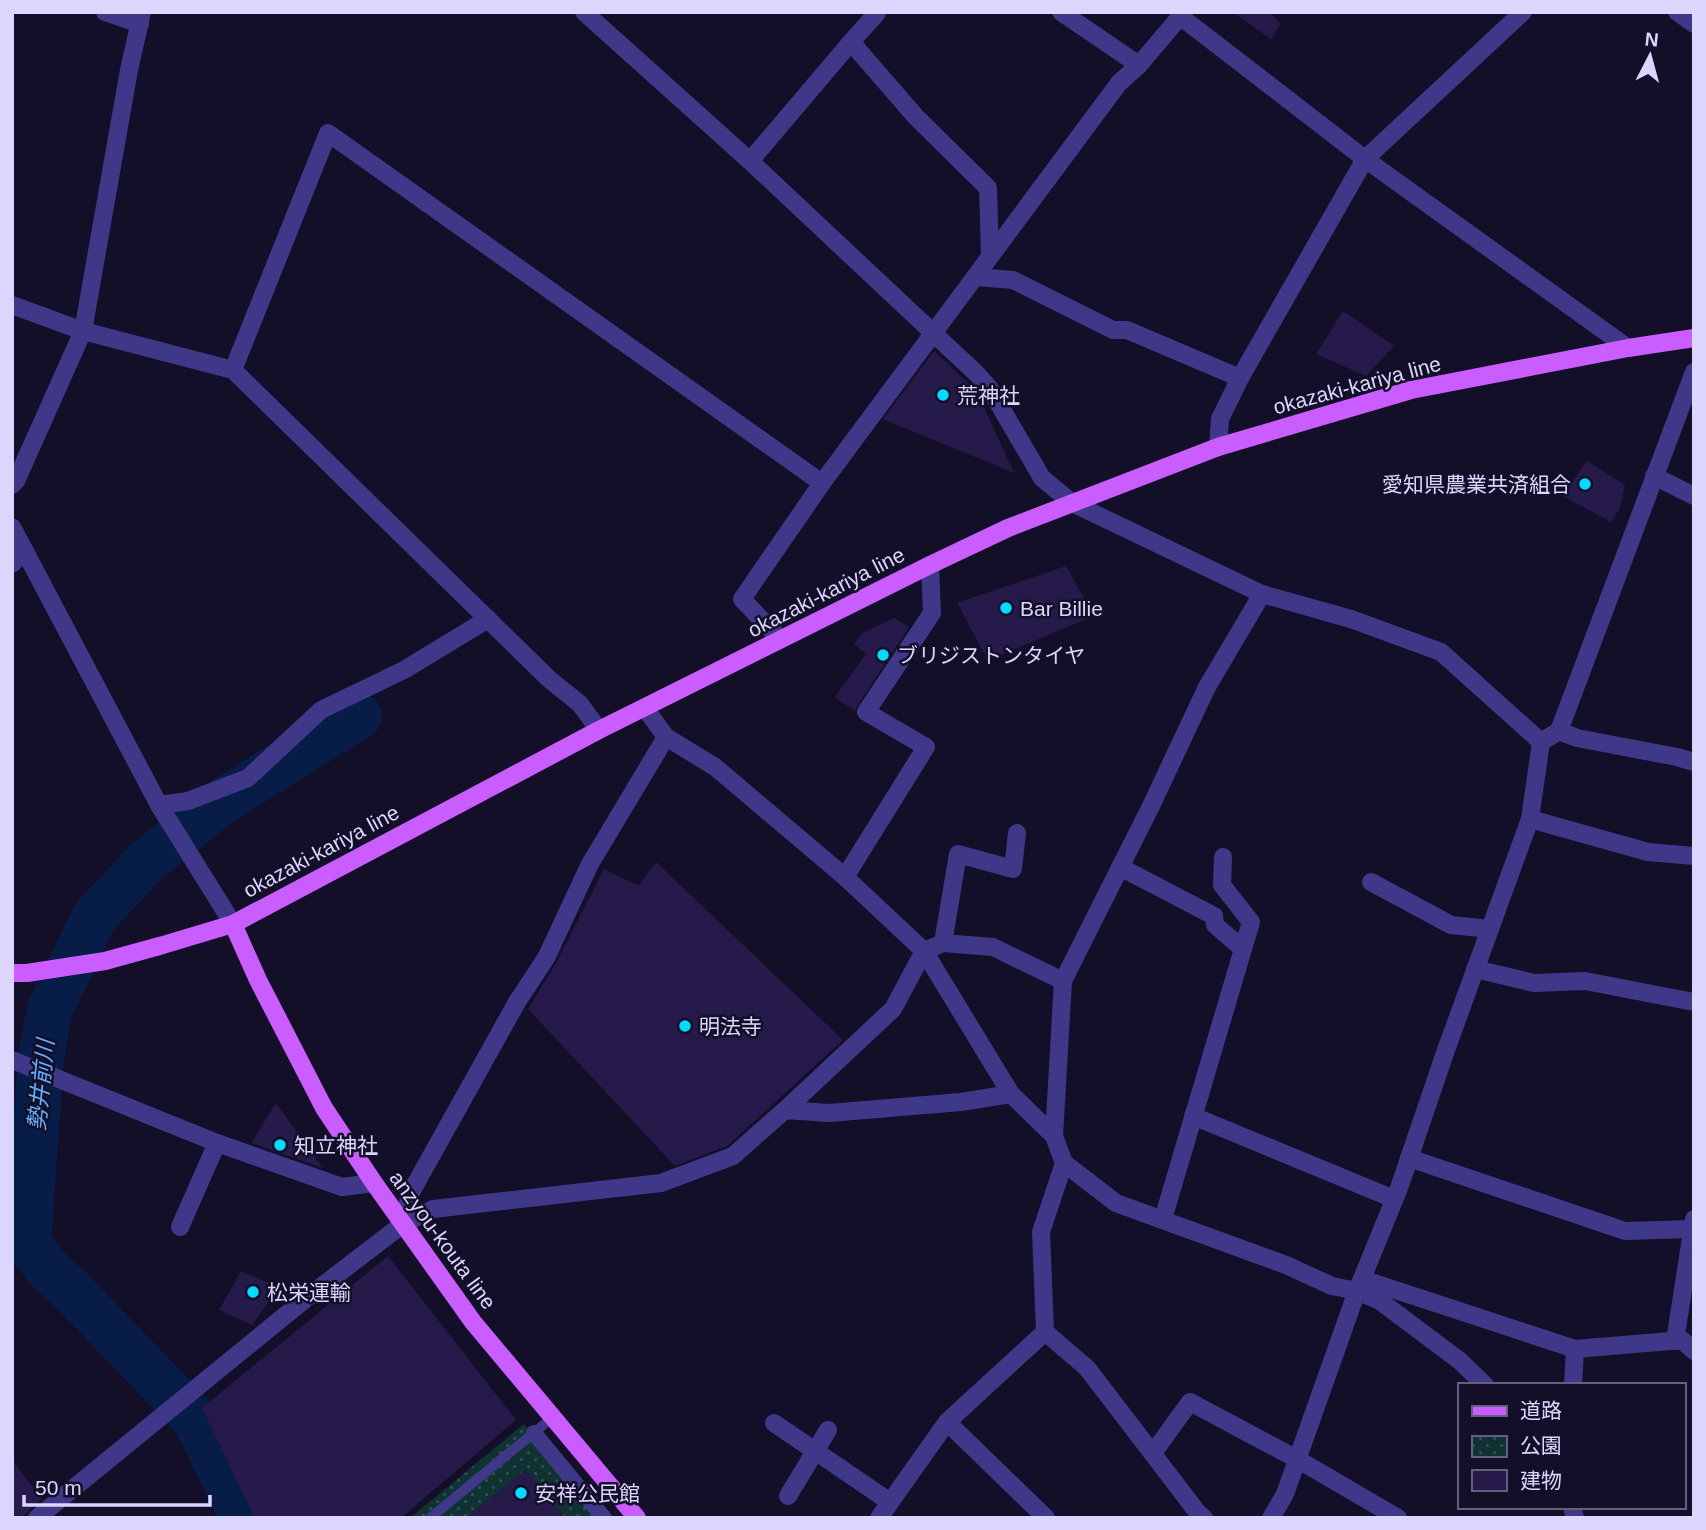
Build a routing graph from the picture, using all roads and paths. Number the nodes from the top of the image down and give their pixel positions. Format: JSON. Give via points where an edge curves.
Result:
{"nodes":[{"id":1,"x":105,"y":12,"type":"edge"},
{"id":2,"x":584,"y":12,"type":"edge"},
{"id":3,"x":1061,"y":12,"type":"edge"},
{"id":4,"x":1523,"y":12,"type":"edge"},
{"id":5,"x":1677,"y":12,"type":"edge"},
{"id":6,"x":878,"y":13,"type":"edge"},
{"id":7,"x":1182,"y":14,"type":"edge"},
{"id":8,"x":141,"y":18,"type":"edge"},
{"id":9,"x":1694,"y":24,"type":"edge"},
{"id":10,"x":851,"y":42,"type":"junction"},
{"id":11,"x":1139,"y":65,"type":"junction"},
{"id":12,"x":1365,"y":159,"type":"junction"},
{"id":13,"x":750,"y":161,"type":"junction"},
{"id":14,"x":990,"y":255,"type":"junction"},
{"id":15,"x":976,"y":277,"type":"junction"},
{"id":16,"x":12,"y":305,"type":"edge"},
{"id":17,"x":83,"y":331,"type":"junction"},
{"id":18,"x":935,"y":333,"type":"junction"},
{"id":19,"x":1694,"y":338,"type":"edge"},
{"id":20,"x":1628,"y":348,"type":"junction"},
{"id":21,"x":233,"y":370,"type":"junction"},
{"id":22,"x":1694,"y":372,"type":"edge"},
{"id":23,"x":1240,"y":377,"type":"junction"},
{"id":24,"x":1218,"y":447,"type":"junction"},
{"id":25,"x":1654,"y":476,"type":"junction"},
{"id":26,"x":822,"y":483,"type":"junction"},
{"id":27,"x":12,"y":485,"type":"edge"},
{"id":28,"x":1694,"y":496,"type":"edge"},
{"id":29,"x":1072,"y":503,"type":"junction"},
{"id":30,"x":12,"y":527,"type":"edge"},
{"id":31,"x":19,"y":558,"type":"edge"},
{"id":32,"x":930,"y":565,"type":"junction"},
{"id":33,"x":1262,"y":594,"type":"junction"},
{"id":34,"x":488,"y":619,"type":"junction"},
{"id":35,"x":780,"y":639,"type":"junction"},
{"id":36,"x":645,"y":708,"type":"junction"},
{"id":37,"x":598,"y":730,"type":"junction"},
{"id":38,"x":1559,"y":731,"type":"junction"},
{"id":39,"x":666,"y":737,"type":"junction"},
{"id":40,"x":1541,"y":742,"type":"junction"},
{"id":41,"x":1694,"y":762,"type":"edge"},
{"id":42,"x":159,"y":805,"type":"junction"},
{"id":43,"x":1530,"y":819,"type":"junction"},
{"id":44,"x":1017,"y":833,"type":"dead end"},
{"id":45,"x":1694,"y":856,"type":"edge"},
{"id":46,"x":1223,"y":857,"type":"dead end"},
{"id":47,"x":1120,"y":867,"type":"junction"},
{"id":48,"x":845,"y":877,"type":"junction"},
{"id":49,"x":1371,"y":882,"type":"dead end"},
{"id":50,"x":233,"y":923,"type":"junction"},
{"id":51,"x":1490,"y":929,"type":"junction"},
{"id":52,"x":943,"y":943,"type":"junction"},
{"id":53,"x":1243,"y":949,"type":"junction"},
{"id":54,"x":924,"y":951,"type":"junction"},
{"id":55,"x":1475,"y":970,"type":"junction"},
{"id":56,"x":12,"y":973,"type":"edge"},
{"id":57,"x":1063,"y":981,"type":"junction"},
{"id":58,"x":1694,"y":1002,"type":"edge"},
{"id":59,"x":12,"y":1060,"type":"edge"},
{"id":60,"x":1011,"y":1094,"type":"junction"},
{"id":61,"x":785,"y":1110,"type":"junction"},
{"id":62,"x":1193,"y":1116,"type":"junction"},
{"id":63,"x":1054,"y":1136,"type":"junction"},
{"id":64,"x":217,"y":1143,"type":"junction"},
{"id":65,"x":1409,"y":1158,"type":"junction"},
{"id":66,"x":1064,"y":1163,"type":"junction"},
{"id":67,"x":374,"y":1183,"type":"junction"},
{"id":68,"x":1394,"y":1199,"type":"junction"},
{"id":69,"x":1163,"y":1219,"type":"junction"},
{"id":70,"x":403,"y":1224,"type":"junction"},
{"id":71,"x":1693,"y":1224,"type":"edge"},
{"id":72,"x":180,"y":1227,"type":"dead end"},
{"id":73,"x":1360,"y":1285,"type":"junction"},
{"id":74,"x":1045,"y":1332,"type":"junction"},
{"id":75,"x":1675,"y":1341,"type":"junction"},
{"id":76,"x":1575,"y":1349,"type":"junction"},
{"id":77,"x":1694,"y":1351,"type":"edge"},
{"id":78,"x":1483,"y":1383,"type":"edge"},
{"id":79,"x":1573,"y":1383,"type":"edge"},
{"id":80,"x":553,"y":1417,"type":"junction"},
{"id":81,"x":947,"y":1422,"type":"junction"},
{"id":82,"x":774,"y":1423,"type":"dead end"},
{"id":83,"x":828,"y":1430,"type":"dead end"},
{"id":84,"x":534,"y":1433,"type":"junction"},
{"id":85,"x":816,"y":1451,"type":"junction"},
{"id":86,"x":1153,"y":1453,"type":"junction"},
{"id":87,"x":1297,"y":1459,"type":"junction"},
{"id":88,"x":788,"y":1496,"type":"dead end"},
{"id":89,"x":890,"y":1502,"type":"junction"},
{"id":90,"x":37,"y":1518,"type":"edge"},
{"id":91,"x":430,"y":1518,"type":"edge"},
{"id":92,"x":604,"y":1518,"type":"edge"},
{"id":93,"x":638,"y":1518,"type":"edge"},
{"id":94,"x":879,"y":1518,"type":"edge"},
{"id":95,"x":1046,"y":1518,"type":"edge"},
{"id":96,"x":1204,"y":1518,"type":"edge"},
{"id":97,"x":1271,"y":1518,"type":"edge"},
{"id":98,"x":1398,"y":1518,"type":"edge"}],
"edges":[{"from":1,"to":8,"type":"street"},
{"from":2,"to":13,"type":"street"},
{"from":3,"to":11,"type":"street"},
{"from":4,"to":12,"type":"street"},
{"from":5,"to":9,"type":"street"},
{"from":6,"to":10,"type":"street"},
{"from":7,"to":11,"type":"street"},
{"from":7,"to":12,"type":"street"},
{"from":8,"to":17,"type":"street"},
{"from":10,"to":13,"type":"street"},
{"from":10,"to":14,"type":"street","via":[[916,117],[988,188]]},
{"from":11,"to":14,"type":"street","via":[[1119,83]]},
{"from":12,"to":20,"type":"street"},
{"from":12,"to":23,"type":"street"},
{"from":13,"to":18,"type":"street"},
{"from":14,"to":15,"type":"street"},
{"from":15,"to":18,"type":"street"},
{"from":15,"to":23,"type":"street","via":[[1013,280],[1113,330],[1127,330]]},
{"from":16,"to":17,"type":"street"},
{"from":17,"to":21,"type":"street"},
{"from":17,"to":27,"type":"street"},
{"from":18,"to":26,"type":"street"},
{"from":18,"to":29,"type":"street","via":[[990,388],[1042,478]]},
{"from":19,"to":20,"type":"main road","name":"okazaki-kariya line"},
{"from":20,"to":24,"type":"main road","name":"okazaki-kariya line","via":[[1412,390]]},
{"from":21,"to":26,"type":"street","via":[[328,132]]},
{"from":21,"to":34,"type":"street"},
{"from":22,"to":25,"type":"street"},
{"from":23,"to":24,"type":"street","via":[[1220,419]]},
{"from":24,"to":29,"type":"main road","name":"okazaki-kariya line"},
{"from":25,"to":28,"type":"street"},
{"from":25,"to":38,"type":"street"},
{"from":26,"to":35,"type":"street","via":[[742,599]]},
{"from":29,"to":32,"type":"main road","name":"okazaki-kariya line"},
{"from":29,"to":33,"type":"street"},
{"from":30,"to":31,"type":"street"},
{"from":31,"to":42,"type":"street"},
{"from":32,"to":35,"type":"main road","name":"okazaki-kariya line"},
{"from":32,"to":48,"type":"street","via":[[932,612],[866,712],[926,747]]},
{"from":33,"to":40,"type":"street","via":[[1351,619],[1441,652]]},
{"from":33,"to":47,"type":"street","via":[[1207,687]]},
{"from":34,"to":37,"type":"street","via":[[580,704]]},
{"from":34,"to":42,"type":"street","via":[[404,670],[321,710],[248,778],[188,801]]},
{"from":35,"to":36,"type":"main road","name":"okazaki-kariya line"},
{"from":36,"to":37,"type":"main road","name":"okazaki-kariya line"},
{"from":36,"to":39,"type":"street"},
{"from":37,"to":50,"type":"main road","name":"okazaki-kariya line"},
{"from":38,"to":40,"type":"street"},
{"from":38,"to":41,"type":"street"},
{"from":39,"to":48,"type":"street","via":[[715,767]]},
{"from":39,"to":70,"type":"street","via":[[590,864],[546,958],[410,1194]]},
{"from":40,"to":43,"type":"street"},
{"from":42,"to":50,"type":"street"},
{"from":43,"to":45,"type":"street","via":[[1648,852]]},
{"from":43,"to":51,"type":"street"},
{"from":44,"to":52,"type":"street","via":[[1013,869],[958,854]]},
{"from":46,"to":53,"type":"street","via":[[1222,885],[1251,922]]},
{"from":47,"to":53,"type":"street","via":[[1214,916],[1215,925]]},
{"from":47,"to":57,"type":"street"},
{"from":48,"to":54,"type":"street"},
{"from":49,"to":51,"type":"street","via":[[1451,925]]},
{"from":50,"to":56,"type":"main road","name":"okazaki-kariya line","via":[[105,961]]},
{"from":50,"to":67,"type":"main road","name":"anzyou-kouta line","via":[[324,1108]]},
{"from":51,"to":55,"type":"street"},
{"from":52,"to":54,"type":"street"},
{"from":52,"to":57,"type":"street","via":[[993,947]]},
{"from":53,"to":62,"type":"street"},
{"from":54,"to":60,"type":"street"},
{"from":54,"to":61,"type":"street","via":[[893,1009]]},
{"from":55,"to":58,"type":"street","via":[[1534,984],[1585,981]]},
{"from":55,"to":65,"type":"street"},
{"from":57,"to":63,"type":"street"},
{"from":59,"to":64,"type":"street"},
{"from":60,"to":61,"type":"street","via":[[829,1112]]},
{"from":60,"to":63,"type":"street"},
{"from":61,"to":70,"type":"street","via":[[733,1156],[661,1183],[433,1209]]},
{"from":62,"to":68,"type":"street"},
{"from":62,"to":69,"type":"street"},
{"from":63,"to":66,"type":"street"},
{"from":64,"to":67,"type":"street","via":[[342,1187]]},
{"from":64,"to":72,"type":"street"},
{"from":65,"to":68,"type":"street"},
{"from":65,"to":71,"type":"street","via":[[1625,1231]]},
{"from":66,"to":69,"type":"street","via":[[1116,1203]]},
{"from":66,"to":74,"type":"street","via":[[1041,1232]]},
{"from":67,"to":70,"type":"main road","name":"anzyou-kouta line"},
{"from":68,"to":73,"type":"street"},
{"from":69,"to":73,"type":"street","via":[[1332,1286]]},
{"from":70,"to":80,"type":"main road","name":"anzyou-kouta line","via":[[473,1322]]},
{"from":70,"to":90,"type":"street"},
{"from":71,"to":75,"type":"street"},
{"from":73,"to":76,"type":"street"},
{"from":73,"to":78,"type":"street"},
{"from":73,"to":87,"type":"street"},
{"from":74,"to":81,"type":"street"},
{"from":74,"to":86,"type":"street","via":[[1087,1368]]},
{"from":75,"to":76,"type":"street"},
{"from":75,"to":77,"type":"street","via":[[1682,1340]]},
{"from":76,"to":79,"type":"street"},
{"from":80,"to":84,"type":"lane"},
{"from":80,"to":93,"type":"main road","name":"anzyou-kouta line"},
{"from":81,"to":89,"type":"street"},
{"from":81,"to":95,"type":"street"},
{"from":82,"to":85,"type":"street"},
{"from":83,"to":85,"type":"street"},
{"from":84,"to":91,"type":"lane"},
{"from":84,"to":92,"type":"street"},
{"from":85,"to":88,"type":"street"},
{"from":85,"to":89,"type":"street"},
{"from":86,"to":87,"type":"street","via":[[1189,1402]]},
{"from":86,"to":96,"type":"street"},
{"from":87,"to":97,"type":"street"},
{"from":87,"to":98,"type":"street"},
{"from":89,"to":94,"type":"street"}]}
